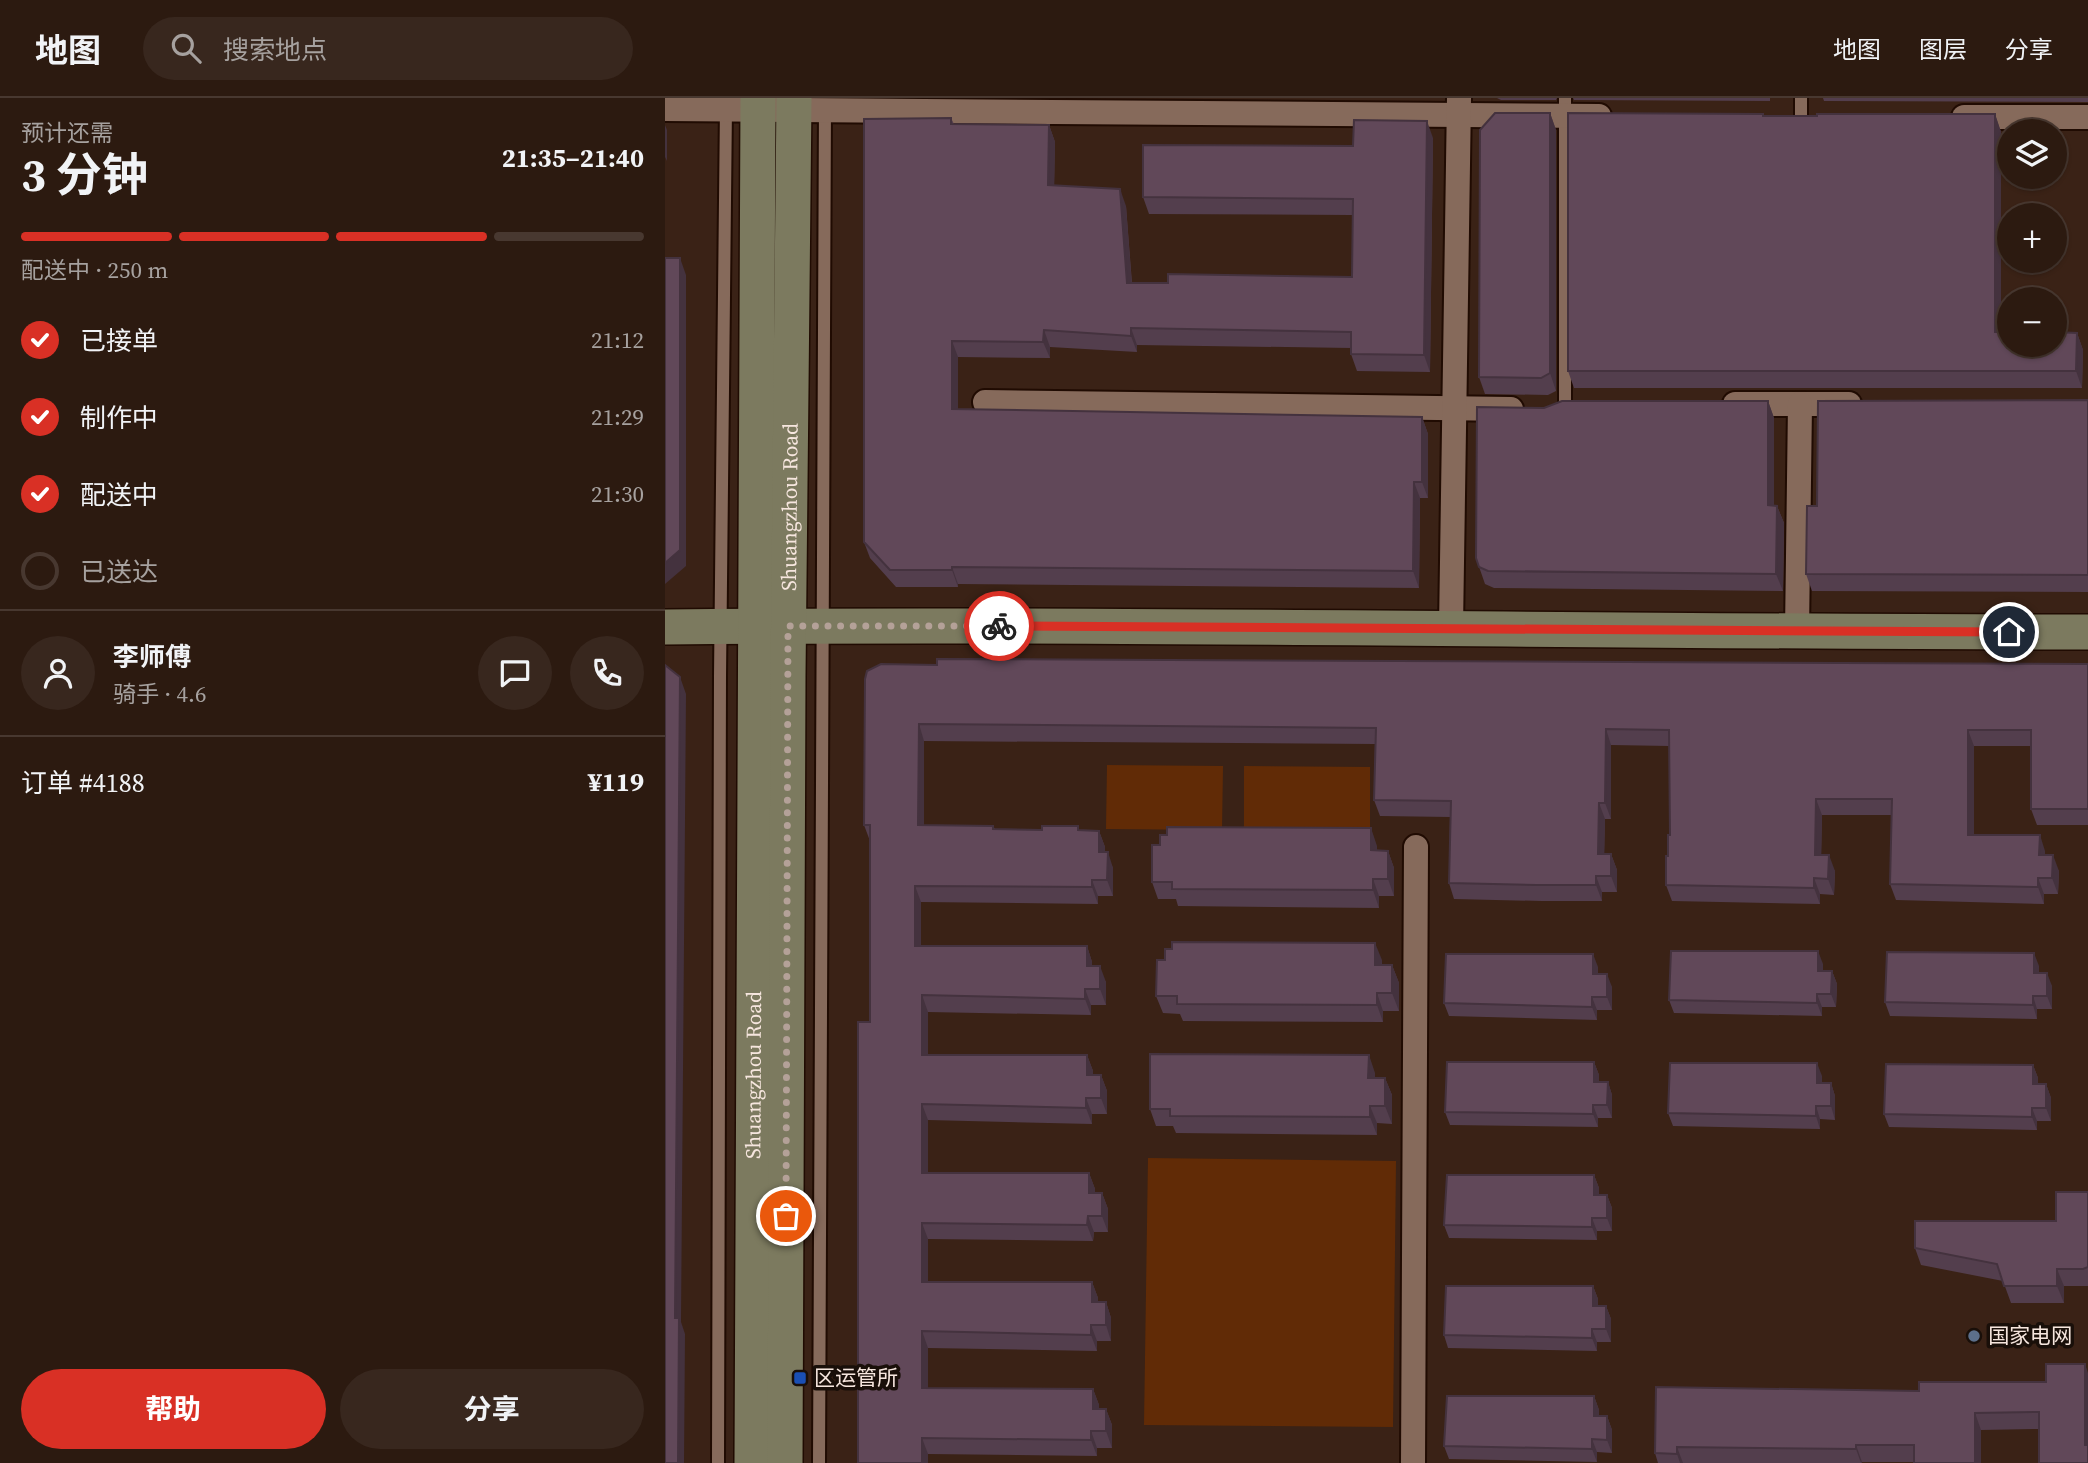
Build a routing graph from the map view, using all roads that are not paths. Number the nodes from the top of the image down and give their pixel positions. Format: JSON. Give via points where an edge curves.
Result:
{"nodes":[{"id":1,"x":742,"y":104,"type":"edge"},
{"id":2,"x":810,"y":104,"type":"edge"},
{"id":3,"x":1459,"y":107,"type":"edge"},
{"id":4,"x":1565,"y":107,"type":"edge"},
{"id":5,"x":1801,"y":107,"type":"edge"},
{"id":6,"x":665,"y":108,"type":"edge"},
{"id":7,"x":1621,"y":116,"type":"edge"},
{"id":8,"x":1773,"y":116,"type":"edge"},
{"id":9,"x":1828,"y":116,"type":"edge"},
{"id":10,"x":1938,"y":117,"type":"edge"},
{"id":11,"x":2088,"y":117,"type":"edge"},
{"id":12,"x":985,"y":402,"type":"dead end"},
{"id":13,"x":1565,"y":403,"type":"junction"},
{"id":14,"x":1592,"y":403,"type":"edge"},
{"id":15,"x":1717,"y":404,"type":"edge"},
{"id":16,"x":1800,"y":404,"type":"junction"},
{"id":17,"x":1869,"y":404,"type":"edge"},
{"id":18,"x":1455,"y":408,"type":"junction"},
{"id":19,"x":720,"y":626,"type":"junction"},
{"id":20,"x":772,"y":626,"type":"junction"},
{"id":21,"x":823,"y":626,"type":"junction"},
{"id":22,"x":665,"y":627,"type":"edge"},
{"id":23,"x":1451,"y":628,"type":"junction"},
{"id":24,"x":1797,"y":632,"type":"junction"},
{"id":25,"x":2088,"y":632,"type":"edge"},
{"id":26,"x":1416,"y":847,"type":"dead end"},
{"id":27,"x":718,"y":1463,"type":"edge"},
{"id":28,"x":752,"y":1463,"type":"edge"},
{"id":29,"x":785,"y":1463,"type":"edge"},
{"id":30,"x":819,"y":1463,"type":"edge"},
{"id":31,"x":1413,"y":1463,"type":"edge"}],
"edges":[{"from":1,"to":2,"type":"street"},
{"from":1,"to":6,"type":"street"},
{"from":1,"to":19,"type":"lane"},
{"from":1,"to":20,"type":"main road","name":"Shuangzhou Road"},
{"from":2,"to":3,"type":"street"},
{"from":2,"to":20,"type":"main road","name":"Shuangzhou Road"},
{"from":2,"to":21,"type":"lane"},
{"from":3,"to":4,"type":"street"},
{"from":3,"to":18,"type":"street"},
{"from":4,"to":7,"type":"street"},
{"from":4,"to":13,"type":"lane"},
{"from":5,"to":8,"type":"street"},
{"from":5,"to":9,"type":"street"},
{"from":10,"to":11,"type":"street","via":[[2034,112]]},
{"from":12,"to":18,"type":"street"},
{"from":13,"to":14,"type":"street"},
{"from":13,"to":18,"type":"street","via":[[1551,410]]},
{"from":15,"to":16,"type":"street"},
{"from":16,"to":17,"type":"street"},
{"from":16,"to":24,"type":"street"},
{"from":18,"to":23,"type":"street"},
{"from":19,"to":20,"type":"main road"},
{"from":19,"to":22,"type":"main road"},
{"from":19,"to":27,"type":"lane"},
{"from":20,"to":21,"type":"main road"},
{"from":20,"to":28,"type":"main road","name":"Shuangzhou Road"},
{"from":20,"to":29,"type":"main road","name":"Shuangzhou Road"},
{"from":21,"to":23,"type":"main road"},
{"from":21,"to":30,"type":"lane"},
{"from":23,"to":24,"type":"main road"},
{"from":24,"to":25,"type":"main road"},
{"from":26,"to":31,"type":"street"}]}
